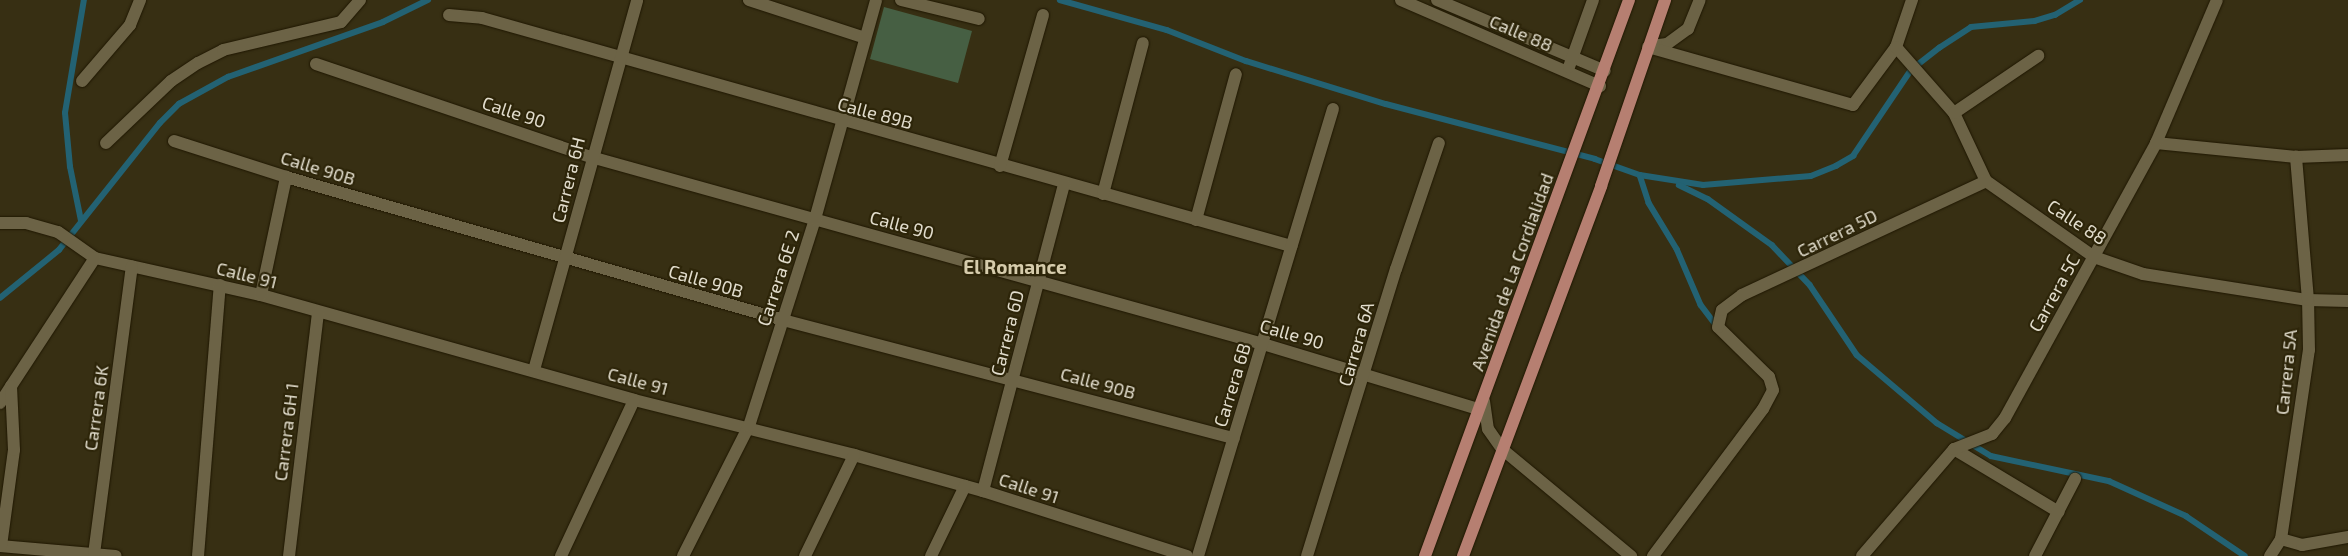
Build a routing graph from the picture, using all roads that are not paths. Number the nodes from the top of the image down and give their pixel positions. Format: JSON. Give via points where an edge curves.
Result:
{"nodes":[{"id":1,"x":360,"y":0,"type":"edge"},
{"id":2,"x":637,"y":0,"type":"edge"},
{"id":3,"x":749,"y":0,"type":"edge"},
{"id":4,"x":876,"y":0,"type":"edge"},
{"id":5,"x":901,"y":0,"type":"edge"},
{"id":6,"x":1401,"y":0,"type":"edge"},
{"id":7,"x":1437,"y":0,"type":"edge"},
{"id":8,"x":1593,"y":0,"type":"edge"},
{"id":9,"x":1630,"y":0,"type":"edge"},
{"id":10,"x":1665,"y":0,"type":"edge"},
{"id":11,"x":1700,"y":0,"type":"edge"},
{"id":12,"x":1912,"y":0,"type":"edge"},
{"id":13,"x":2217,"y":0,"type":"edge"},
{"id":14,"x":138,"y":3,"type":"edge"},
{"id":15,"x":449,"y":15,"type":"dead end"},
{"id":16,"x":1043,"y":15,"type":"dead end"},
{"id":17,"x":979,"y":19,"type":"dead end"},
{"id":18,"x":865,"y":38,"type":"junction"},
{"id":19,"x":1143,"y":43,"type":"dead end"},
{"id":20,"x":1648,"y":47,"type":"junction"},
{"id":21,"x":1896,"y":47,"type":"junction"},
{"id":22,"x":2038,"y":56,"type":"dead end"},
{"id":23,"x":1572,"y":59,"type":"junction"},
{"id":24,"x":621,"y":60,"type":"junction"},
{"id":25,"x":316,"y":64,"type":"dead end"},
{"id":26,"x":1605,"y":71,"type":"junction"},
{"id":27,"x":1568,"y":72,"type":"junction"},
{"id":28,"x":1236,"y":74,"type":"dead end"},
{"id":29,"x":82,"y":81,"type":"dead end"},
{"id":30,"x":1600,"y":86,"type":"junction"},
{"id":31,"x":1332,"y":109,"type":"dead end"},
{"id":32,"x":1954,"y":113,"type":"junction"},
{"id":33,"x":842,"y":122,"type":"junction"},
{"id":34,"x":174,"y":141,"type":"dead end"},
{"id":35,"x":106,"y":143,"type":"dead end"},
{"id":36,"x":1439,"y":143,"type":"dead end"},
{"id":37,"x":2156,"y":143,"type":"junction"},
{"id":38,"x":2348,"y":155,"type":"edge"},
{"id":39,"x":591,"y":157,"type":"junction"},
{"id":40,"x":2296,"y":157,"type":"junction"},
{"id":41,"x":1000,"y":166,"type":"junction"},
{"id":42,"x":286,"y":177,"type":"junction"},
{"id":43,"x":1986,"y":181,"type":"junction"},
{"id":44,"x":1064,"y":184,"type":"junction"},
{"id":45,"x":1104,"y":194,"type":"junction"},
{"id":46,"x":815,"y":219,"type":"junction"},
{"id":47,"x":1196,"y":220,"type":"junction"},
{"id":48,"x":1,"y":221,"type":"edge"},
{"id":49,"x":1291,"y":246,"type":"junction"},
{"id":50,"x":2094,"y":257,"type":"junction"},
{"id":51,"x":95,"y":258,"type":"junction"},
{"id":52,"x":566,"y":259,"type":"junction"},
{"id":53,"x":132,"y":267,"type":"junction"},
{"id":54,"x":1039,"y":281,"type":"junction"},
{"id":55,"x":220,"y":285,"type":"junction"},
{"id":56,"x":261,"y":295,"type":"junction"},
{"id":57,"x":2308,"y":300,"type":"junction"},
{"id":58,"x":2348,"y":301,"type":"edge"},
{"id":59,"x":318,"y":313,"type":"junction"},
{"id":60,"x":783,"y":320,"type":"junction"},
{"id":61,"x":1263,"y":344,"type":"junction"},
{"id":62,"x":534,"y":370,"type":"junction"},
{"id":63,"x":1366,"y":374,"type":"junction"},
{"id":64,"x":1014,"y":379,"type":"junction"},
{"id":65,"x":11,"y":386,"type":"junction"},
{"id":66,"x":634,"y":400,"type":"junction"},
{"id":67,"x":0,"y":403,"type":"edge"},
{"id":68,"x":1482,"y":406,"type":"junction"},
{"id":69,"x":749,"y":426,"type":"junction"},
{"id":70,"x":1234,"y":438,"type":"junction"},
{"id":71,"x":1502,"y":449,"type":"junction"},
{"id":72,"x":1954,"y":449,"type":"junction"},
{"id":73,"x":854,"y":455,"type":"junction"},
{"id":74,"x":2075,"y":479,"type":"dead end"},
{"id":75,"x":965,"y":486,"type":"junction"},
{"id":76,"x":983,"y":491,"type":"junction"},
{"id":77,"x":2059,"y":512,"type":"junction"},
{"id":78,"x":2348,"y":537,"type":"edge"},
{"id":79,"x":2281,"y":539,"type":"junction"},
{"id":80,"x":1,"y":546,"type":"edge"},
{"id":81,"x":28,"y":552,"type":"edge"},
{"id":82,"x":94,"y":554,"type":"junction"},
{"id":83,"x":111,"y":556,"type":"edge"},
{"id":84,"x":116,"y":556,"type":"edge"},
{"id":85,"x":198,"y":556,"type":"edge"},
{"id":86,"x":289,"y":556,"type":"edge"},
{"id":87,"x":561,"y":556,"type":"edge"},
{"id":88,"x":684,"y":556,"type":"edge"},
{"id":89,"x":806,"y":556,"type":"edge"},
{"id":90,"x":931,"y":556,"type":"edge"},
{"id":91,"x":1187,"y":556,"type":"edge"},
{"id":92,"x":1198,"y":556,"type":"edge"},
{"id":93,"x":1307,"y":556,"type":"edge"},
{"id":94,"x":1425,"y":556,"type":"edge"},
{"id":95,"x":1463,"y":556,"type":"edge"},
{"id":96,"x":1631,"y":556,"type":"edge"},
{"id":97,"x":1653,"y":556,"type":"edge"},
{"id":98,"x":1862,"y":556,"type":"edge"},
{"id":99,"x":2034,"y":556,"type":"edge"},
{"id":100,"x":2270,"y":556,"type":"edge"}],
"edges":[{"from":1,"to":35,"type":"street","via":[[346,18],[328,25],[223,50],[206,58],[171,81]]},
{"from":2,"to":24,"type":"street","name":"Carrera 6H"},
{"from":3,"to":18,"type":"street"},
{"from":4,"to":18,"type":"street","name":"Carrera 6E 2"},
{"from":5,"to":17,"type":"street"},
{"from":6,"to":27,"type":"street","name":"Calle 88"},
{"from":7,"to":23,"type":"street","name":"Calle 88"},
{"from":8,"to":23,"type":"street"},
{"from":9,"to":26,"type":"main road","name":"Avenida de La Cordialidad"},
{"from":10,"to":20,"type":"main road"},
{"from":11,"to":20,"type":"street","via":[[1688,29],[1667,44]]},
{"from":12,"to":21,"type":"street"},
{"from":13,"to":37,"type":"street","name":"Carrera 5C"},
{"from":14,"to":29,"type":"street","via":[[130,25]]},
{"from":15,"to":24,"type":"street","name":"Calle 89B","via":[[482,18]]},
{"from":16,"to":41,"type":"street"},
{"from":18,"to":33,"type":"street","name":"Carrera 6E 2"},
{"from":19,"to":45,"type":"street"},
{"from":20,"to":21,"type":"street","via":[[1853,105]]},
{"from":20,"to":71,"type":"main road","via":[[1601,186]]},
{"from":21,"to":32,"type":"street","name":"Calle 88","via":[[1928,79]]},
{"from":22,"to":32,"type":"street"},
{"from":23,"to":26,"type":"street","name":"Calle 88"},
{"from":23,"to":27,"type":"street"},
{"from":24,"to":33,"type":"street","name":"Calle 89B"},
{"from":24,"to":39,"type":"street","name":"Carrera 6H"},
{"from":25,"to":39,"type":"street","name":"Calle 90"},
{"from":26,"to":30,"type":"main road","name":"Avenida de La Cordialidad"},
{"from":27,"to":30,"type":"street","name":"Calle 88"},
{"from":28,"to":47,"type":"street"},
{"from":30,"to":68,"type":"main road","name":"Avenida de La Cordialidad"},
{"from":31,"to":49,"type":"street","name":"Carrera 6B"},
{"from":32,"to":43,"type":"street","name":"Calle 88"},
{"from":33,"to":41,"type":"street","name":"Calle 89B"},
{"from":33,"to":46,"type":"street","name":"Carrera 6E 2"},
{"from":34,"to":42,"type":"street","name":"Calle 90B"},
{"from":36,"to":63,"type":"street","name":"Carrera 6A","via":[[1396,269]]},
{"from":37,"to":40,"type":"street"},
{"from":37,"to":50,"type":"street","name":"Carrera 5C"},
{"from":38,"to":40,"type":"street"},
{"from":39,"to":46,"type":"street","name":"Calle 90"},
{"from":39,"to":52,"type":"street","name":"Carrera 6H"},
{"from":40,"to":57,"type":"street","name":"Carrera 5A"},
{"from":41,"to":44,"type":"street","name":"Calle 89B"},
{"from":42,"to":52,"type":"street","name":"Calle 90B"},
{"from":42,"to":56,"type":"street"},
{"from":43,"to":50,"type":"street","name":"Calle 88"},
{"from":43,"to":97,"type":"street","name":"Carrera 5D","via":[[1729,303],[1718,316],[1718,328],[1774,384],[1763,409]]},
{"from":44,"to":45,"type":"street","name":"Calle 89B"},
{"from":44,"to":54,"type":"street","name":"Carrera 6D"},
{"from":45,"to":47,"type":"street","name":"Calle 89B"},
{"from":46,"to":54,"type":"street","name":"Calle 90"},
{"from":46,"to":60,"type":"street","name":"Carrera 6E 2"},
{"from":47,"to":49,"type":"street","name":"Calle 89B"},
{"from":48,"to":51,"type":"street","name":"Calle 91","via":[[26,223],[58,232]]},
{"from":49,"to":61,"type":"street","name":"Carrera 6B"},
{"from":50,"to":57,"type":"street","name":"Calle 88","via":[[2143,274]]},
{"from":50,"to":72,"type":"street","name":"Carrera 5C","via":[[2016,400],[1992,434]]},
{"from":51,"to":53,"type":"street","name":"Calle 91"},
{"from":51,"to":65,"type":"street"},
{"from":52,"to":60,"type":"street","name":"Calle 90B"},
{"from":52,"to":62,"type":"street","name":"Carrera 6H"},
{"from":53,"to":55,"type":"street","name":"Calle 91"},
{"from":53,"to":82,"type":"street","name":"Carrera 6K"},
{"from":54,"to":61,"type":"street","name":"Calle 90"},
{"from":54,"to":64,"type":"street","name":"Carrera 6D"},
{"from":55,"to":56,"type":"street","name":"Calle 91"},
{"from":55,"to":85,"type":"street"},
{"from":56,"to":59,"type":"street","name":"Calle 91"},
{"from":57,"to":58,"type":"street","name":"Calle 88"},
{"from":57,"to":79,"type":"street","name":"Carrera 5A","via":[[2309,350]]},
{"from":59,"to":62,"type":"street","name":"Calle 91"},
{"from":59,"to":86,"type":"street","name":"Carrera 6H 1"},
{"from":60,"to":64,"type":"street","name":"Calle 90B"},
{"from":60,"to":69,"type":"street","name":"Carrera 6E 2"},
{"from":61,"to":63,"type":"street","name":"Calle 90"},
{"from":61,"to":70,"type":"street","name":"Carrera 6B"},
{"from":62,"to":66,"type":"street","name":"Calle 91"},
{"from":63,"to":68,"type":"street","name":"Calle 90"},
{"from":63,"to":93,"type":"street","name":"Carrera 6A"},
{"from":64,"to":70,"type":"street","name":"Calle 90B"},
{"from":64,"to":76,"type":"street","name":"Carrera 6D"},
{"from":65,"to":67,"type":"street"},
{"from":65,"to":80,"type":"street","via":[[14,450]]},
{"from":66,"to":69,"type":"street","name":"Calle 91"},
{"from":66,"to":87,"type":"street"},
{"from":68,"to":71,"type":"street","via":[[1488,429]]},
{"from":68,"to":94,"type":"main road","name":"Avenida de La Cordialidad"},
{"from":69,"to":73,"type":"street","name":"Calle 91"},
{"from":69,"to":88,"type":"street","name":"Carrera 6E 2"},
{"from":70,"to":92,"type":"street","name":"Carrera 6B"},
{"from":71,"to":95,"type":"main road"},
{"from":71,"to":96,"type":"street"},
{"from":72,"to":77,"type":"street"},
{"from":72,"to":98,"type":"street","name":"Carrera 5C"},
{"from":73,"to":75,"type":"street","name":"Calle 91"},
{"from":73,"to":89,"type":"street"},
{"from":74,"to":77,"type":"street"},
{"from":75,"to":76,"type":"street","name":"Calle 91"},
{"from":75,"to":90,"type":"street"},
{"from":76,"to":91,"type":"street","name":"Calle 91"},
{"from":77,"to":99,"type":"street"},
{"from":78,"to":79,"type":"street","via":[[2302,545]]},
{"from":79,"to":100,"type":"street","name":"Carrera 5A"},
{"from":80,"to":81,"type":"street"},
{"from":81,"to":82,"type":"street"},
{"from":82,"to":83,"type":"street"},
{"from":83,"to":84,"type":"street"}]}
